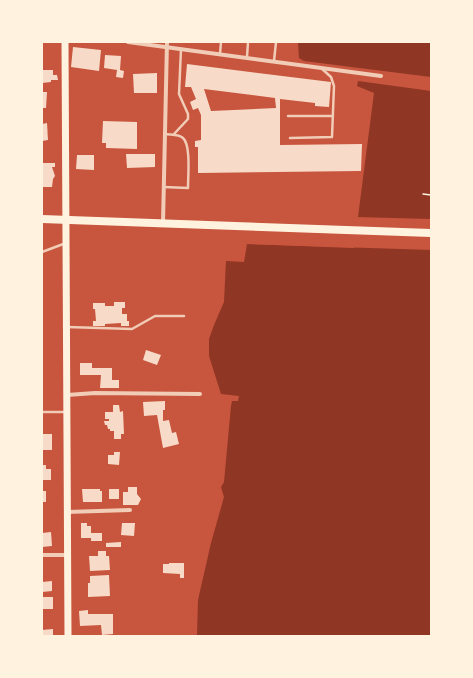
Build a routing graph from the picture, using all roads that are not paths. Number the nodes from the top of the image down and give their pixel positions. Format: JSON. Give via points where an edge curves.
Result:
{"nodes":[{"id":1,"x":65,"y":42,"type":"edge"},
{"id":2,"x":128,"y":42,"type":"edge"},
{"id":3,"x":221,"y":42,"type":"edge"},
{"id":4,"x":248,"y":42,"type":"edge"},
{"id":5,"x":276,"y":42,"type":"edge"},
{"id":6,"x":167,"y":44,"type":"edge"},
{"id":7,"x":181,"y":49,"type":"junction"},
{"id":8,"x":220,"y":54,"type":"junction"},
{"id":9,"x":246,"y":58,"type":"junction"},
{"id":10,"x":274,"y":61,"type":"junction"},
{"id":11,"x":320,"y":68,"type":"junction"},
{"id":12,"x":381,"y":76,"type":"dead end"},
{"id":13,"x":288,"y":116,"type":"dead end"},
{"id":14,"x":333,"y":116,"type":"junction"},
{"id":15,"x":165,"y":134,"type":"junction"},
{"id":16,"x":173,"y":135,"type":"junction"},
{"id":17,"x":290,"y":138,"type":"dead end"},
{"id":18,"x":164,"y":187,"type":"junction"},
{"id":19,"x":42,"y":219,"type":"edge"},
{"id":20,"x":65,"y":220,"type":"junction"},
{"id":21,"x":163,"y":223,"type":"junction"},
{"id":22,"x":431,"y":233,"type":"edge"},
{"id":23,"x":66,"y":243,"type":"junction"},
{"id":24,"x":42,"y":252,"type":"edge"},
{"id":25,"x":184,"y":316,"type":"dead end"},
{"id":26,"x":67,"y":327,"type":"junction"},
{"id":27,"x":200,"y":394,"type":"dead end"},
{"id":28,"x":66,"y":395,"type":"junction"},
{"id":29,"x":42,"y":412,"type":"edge"},
{"id":30,"x":67,"y":412,"type":"junction"},
{"id":31,"x":130,"y":510,"type":"dead end"},
{"id":32,"x":67,"y":512,"type":"junction"},
{"id":33,"x":42,"y":555,"type":"edge"},
{"id":34,"x":67,"y":555,"type":"junction"},
{"id":35,"x":68,"y":636,"type":"edge"}],
"edges":[{"from":1,"to":20,"type":"main road"},
{"from":2,"to":6,"type":"street"},
{"from":3,"to":8,"type":"lane"},
{"from":4,"to":9,"type":"lane"},
{"from":5,"to":10,"type":"lane"},
{"from":6,"to":7,"type":"street"},
{"from":6,"to":15,"type":"street"},
{"from":7,"to":8,"type":"street"},
{"from":7,"to":16,"type":"lane","via":[[179,94],[188,119]]},
{"from":8,"to":9,"type":"street"},
{"from":9,"to":10,"type":"street"},
{"from":10,"to":11,"type":"street"},
{"from":11,"to":12,"type":"street"},
{"from":11,"to":14,"type":"lane","via":[[331,77],[334,86]]},
{"from":13,"to":14,"type":"lane"},
{"from":14,"to":17,"type":"lane","via":[[332,137]]},
{"from":15,"to":16,"type":"lane"},
{"from":15,"to":18,"type":"street"},
{"from":16,"to":18,"type":"lane","via":[[184,138],[188,147],[188,188]]},
{"from":18,"to":21,"type":"street"},
{"from":19,"to":20,"type":"highway"},
{"from":20,"to":21,"type":"highway"},
{"from":20,"to":23,"type":"main road"},
{"from":21,"to":22,"type":"highway"},
{"from":23,"to":24,"type":"lane"},
{"from":23,"to":26,"type":"main road"},
{"from":25,"to":26,"type":"lane","via":[[155,316],[132,329]]},
{"from":26,"to":28,"type":"main road"},
{"from":27,"to":28,"type":"street"},
{"from":28,"to":30,"type":"main road"},
{"from":29,"to":30,"type":"lane"},
{"from":30,"to":32,"type":"main road"},
{"from":31,"to":32,"type":"street"},
{"from":32,"to":34,"type":"main road"},
{"from":33,"to":34,"type":"street"},
{"from":34,"to":35,"type":"main road"}]}
